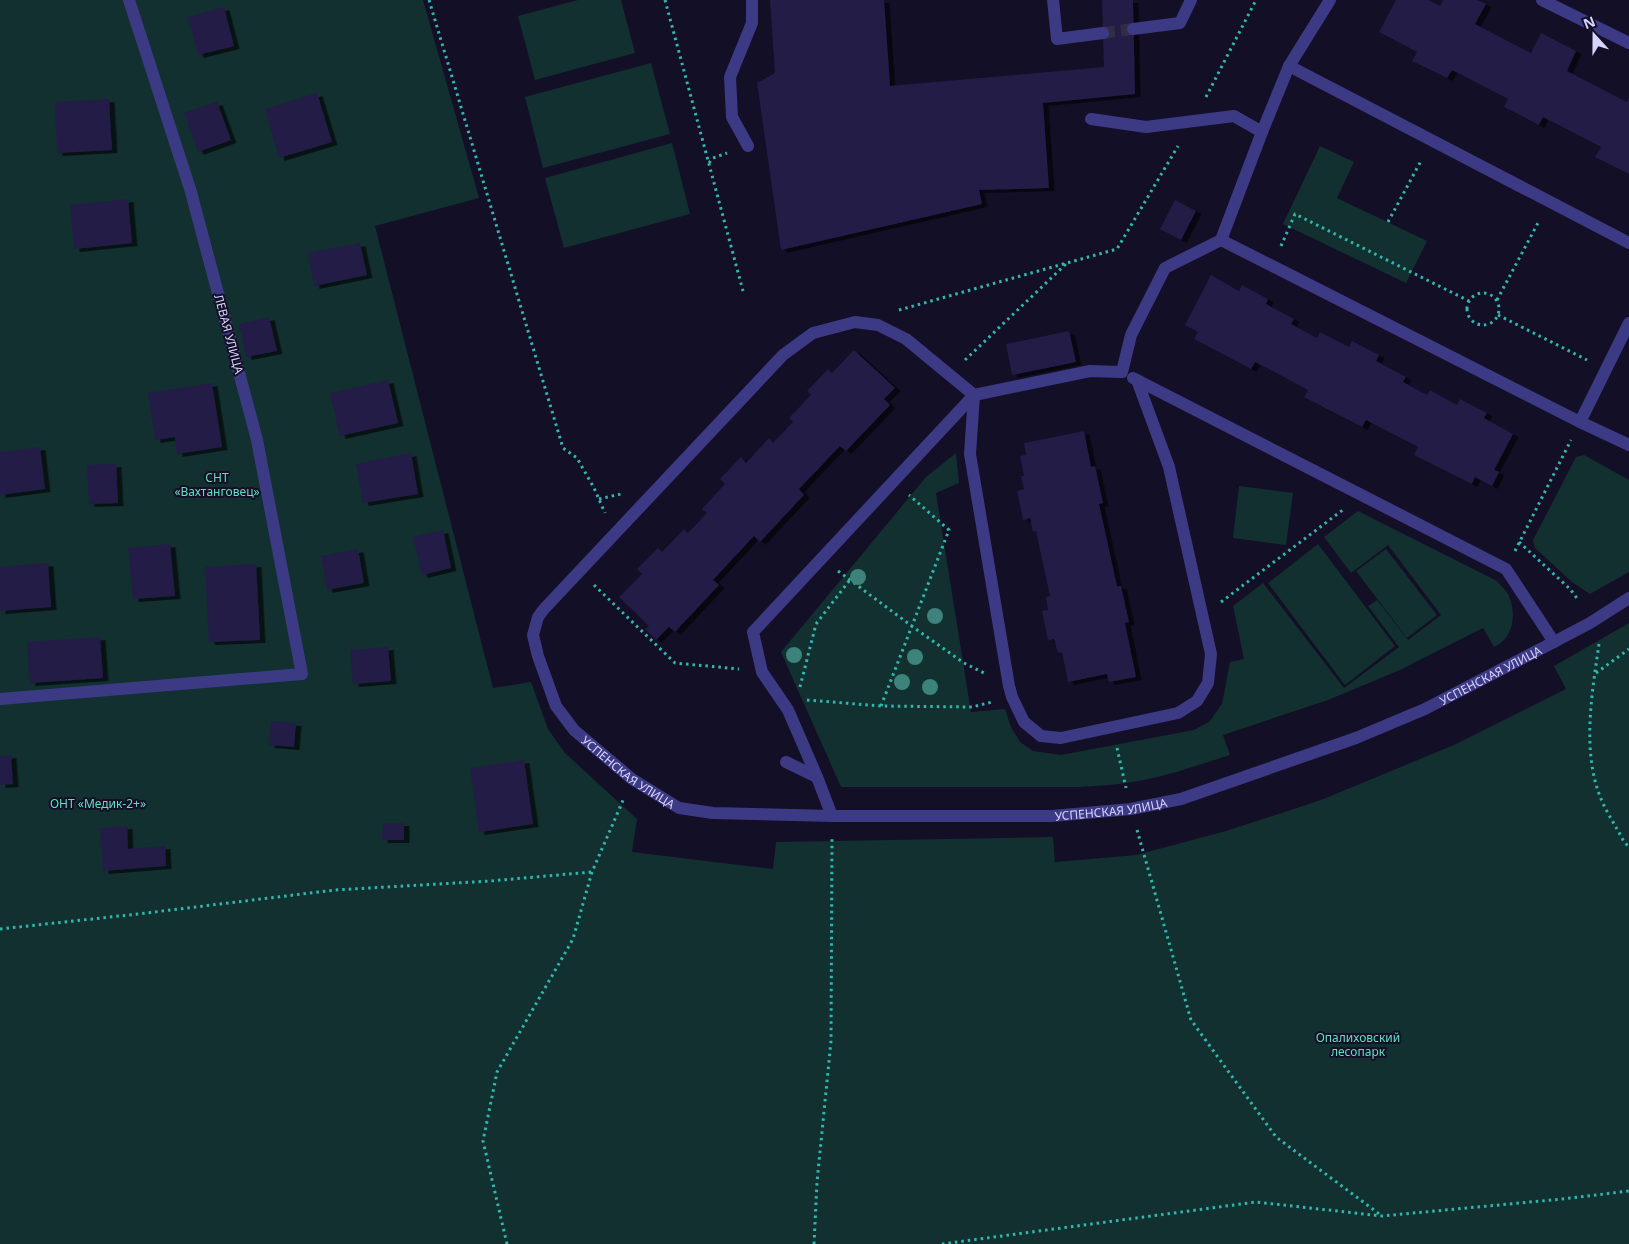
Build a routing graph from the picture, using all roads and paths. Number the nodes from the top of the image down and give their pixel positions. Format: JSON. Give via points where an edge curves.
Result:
{"nodes":[{"id":1,"x":129,"y":0,"type":"edge"},
{"id":2,"x":429,"y":0,"type":"edge"},
{"id":3,"x":665,"y":0,"type":"edge"},
{"id":4,"x":752,"y":0,"type":"edge"},
{"id":5,"x":1053,"y":0,"type":"edge"},
{"id":6,"x":1191,"y":0,"type":"edge"},
{"id":7,"x":1256,"y":0,"type":"edge"},
{"id":8,"x":1330,"y":0,"type":"edge"},
{"id":9,"x":1542,"y":0,"type":"edge"},
{"id":10,"x":1133,"y":29,"type":"tunnel mouth"},
{"id":11,"x":1103,"y":33,"type":"tunnel mouth"},
{"id":12,"x":1629,"y":43,"type":"edge"},
{"id":13,"x":1290,"y":66,"type":"junction"},
{"id":14,"x":1091,"y":119,"type":"dead end"},
{"id":15,"x":1193,"y":121,"type":"junction"},
{"id":16,"x":1262,"y":132,"type":"junction"},
{"id":17,"x":1431,"y":140,"type":"junction"},
{"id":18,"x":748,"y":146,"type":"dead end"},
{"id":19,"x":1550,"y":202,"type":"junction"},
{"id":20,"x":1388,"y":222,"type":"dead end"},
{"id":21,"x":1221,"y":240,"type":"junction"},
{"id":22,"x":1629,"y":243,"type":"edge"},
{"id":23,"x":1067,"y":263,"type":"junction"},
{"id":24,"x":1272,"y":265,"type":"junction"},
{"id":25,"x":743,"y":291,"type":"dead end"},
{"id":26,"x":1497,"y":300,"type":"junction"},
{"id":27,"x":1469,"y":301,"type":"junction"},
{"id":28,"x":892,"y":312,"type":"dead end"},
{"id":29,"x":1498,"y":315,"type":"junction"},
{"id":30,"x":1629,"y":323,"type":"edge"},
{"id":31,"x":1606,"y":370,"type":"junction"},
{"id":32,"x":1122,"y":372,"type":"junction"},
{"id":33,"x":950,"y":375,"type":"junction"},
{"id":34,"x":1137,"y":380,"type":"junction"},
{"id":35,"x":974,"y":394,"type":"junction"},
{"id":36,"x":1580,"y":422,"type":"junction"},
{"id":37,"x":1629,"y":445,"type":"edge"},
{"id":38,"x":893,"y":481,"type":"junction"},
{"id":39,"x":1362,"y":496,"type":"junction"},
{"id":40,"x":614,"y":534,"type":"junction"},
{"id":41,"x":1520,"y":542,"type":"junction"},
{"id":42,"x":822,"y":558,"type":"junction"},
{"id":43,"x":1506,"y":569,"type":"junction"},
{"id":44,"x":579,"y":571,"type":"junction"},
{"id":45,"x":849,"y":581,"type":"junction"},
{"id":46,"x":1629,"y":598,"type":"edge"},
{"id":47,"x":1579,"y":601,"type":"dead end"},
{"id":48,"x":1203,"y":616,"type":"junction"},
{"id":49,"x":913,"y":627,"type":"junction"},
{"id":50,"x":1599,"y":641,"type":"dead end"},
{"id":51,"x":1554,"y":642,"type":"junction"},
{"id":52,"x":1629,"y":649,"type":"edge"},
{"id":53,"x":762,"y":672,"type":"junction"},
{"id":54,"x":1595,"y":673,"type":"junction"},
{"id":55,"x":799,"y":690,"type":"dead end"},
{"id":56,"x":1011,"y":692,"type":"junction"},
{"id":57,"x":0,"y":699,"type":"edge"},
{"id":58,"x":806,"y":700,"type":"dead end"},
{"id":59,"x":881,"y":706,"type":"junction"},
{"id":60,"x":1112,"y":727,"type":"junction"},
{"id":61,"x":786,"y":762,"type":"dead end"},
{"id":62,"x":817,"y":777,"type":"junction"},
{"id":63,"x":632,"y":779,"type":"junction"},
{"id":64,"x":1130,"y":809,"type":"junction"},
{"id":65,"x":832,"y":816,"type":"junction"},
{"id":66,"x":1629,"y":847,"type":"edge"},
{"id":67,"x":592,"y":872,"type":"junction"},
{"id":68,"x":0,"y":929,"type":"edge"},
{"id":69,"x":1629,"y":1191,"type":"edge"},
{"id":70,"x":1382,"y":1216,"type":"junction"},
{"id":71,"x":507,"y":1244,"type":"edge"},
{"id":72,"x":814,"y":1244,"type":"edge"},
{"id":73,"x":942,"y":1244,"type":"edge"}],
"edges":[{"from":1,"to":57,"type":"street","name":"ЛЕВАЯ УЛИЦА","via":[[191,192],[257,440],[302,674]]},
{"from":2,"to":40,"type":"path","via":[[563,448],[577,458]]},
{"from":3,"to":25,"type":"path"},
{"from":4,"to":18,"type":"street","via":[[752,23],[730,77],[732,116]]},
{"from":5,"to":11,"type":"street","via":[[1057,39]]},
{"from":6,"to":10,"type":"street","via":[[1180,23]]},
{"from":7,"to":15,"type":"path"},
{"from":8,"to":13,"type":"street"},
{"from":9,"to":12,"type":"street"},
{"from":13,"to":16,"type":"street"},
{"from":13,"to":17,"type":"street"},
{"from":14,"to":15,"type":"street","via":[[1146,127]]},
{"from":15,"to":16,"type":"street","via":[[1234,116]]},
{"from":15,"to":23,"type":"path","via":[[1117,249]]},
{"from":16,"to":21,"type":"street"},
{"from":17,"to":19,"type":"street"},
{"from":17,"to":20,"type":"path"},
{"from":19,"to":22,"type":"street"},
{"from":19,"to":26,"type":"path"},
{"from":21,"to":24,"type":"street"},
{"from":21,"to":32,"type":"street","via":[[1164,268],[1131,335]]},
{"from":23,"to":28,"type":"path"},
{"from":23,"to":33,"type":"path"},
{"from":24,"to":27,"type":"path","via":[[1295,214]]},
{"from":24,"to":36,"type":"street"},
{"from":26,"to":27,"type":"path","via":[[1484,292],[1474,295]]},
{"from":26,"to":29,"type":"path"},
{"from":27,"to":29,"type":"path","via":[[1468,315],[1476,324],[1489,324]]},
{"from":29,"to":31,"type":"path"},
{"from":30,"to":31,"type":"street"},
{"from":31,"to":36,"type":"street"},
{"from":32,"to":34,"type":"street"},
{"from":32,"to":35,"type":"street","via":[[1090,371]]},
{"from":33,"to":35,"type":"street","name":"УСПЕНСКАЯ УЛИЦА"},
{"from":33,"to":40,"type":"street","name":"УСПЕНСКАЯ УЛИЦА","via":[[906,339],[878,325],[855,322],[813,333],[783,354]]},
{"from":34,"to":39,"type":"street"},
{"from":34,"to":48,"type":"street","via":[[1170,468]]},
{"from":35,"to":38,"type":"street"},
{"from":35,"to":56,"type":"street","via":[[970,454]]},
{"from":36,"to":37,"type":"street"},
{"from":36,"to":41,"type":"path"},
{"from":38,"to":42,"type":"street"},
{"from":38,"to":49,"type":"path","via":[[949,530]]},
{"from":39,"to":43,"type":"street"},
{"from":39,"to":48,"type":"path"},
{"from":40,"to":44,"type":"street","name":"УСПЕНСКАЯ УЛИЦА"},
{"from":41,"to":43,"type":"path"},
{"from":41,"to":47,"type":"path"},
{"from":42,"to":45,"type":"path"},
{"from":42,"to":53,"type":"street","via":[[753,632]]},
{"from":43,"to":51,"type":"street"},
{"from":44,"to":53,"type":"path","via":[[675,663]]},
{"from":44,"to":63,"type":"street","name":"УСПЕНСКАЯ УЛИЦА","via":[[538,617],[533,635],[538,656],[556,706],[574,730]]},
{"from":45,"to":49,"type":"path"},
{"from":45,"to":55,"type":"path","via":[[816,624]]},
{"from":46,"to":51,"type":"street","name":"УСПЕНСКАЯ УЛИЦА"},
{"from":48,"to":60,"type":"street","via":[[1211,654],[1208,683],[1197,701],[1178,713]]},
{"from":49,"to":56,"type":"path"},
{"from":49,"to":59,"type":"path"},
{"from":50,"to":54,"type":"path"},
{"from":51,"to":64,"type":"street","name":"УСПЕНСКАЯ УЛИЦА","via":[[1425,709],[1356,738],[1181,799]]},
{"from":52,"to":54,"type":"path"},
{"from":53,"to":62,"type":"street","via":[[788,710]]},
{"from":54,"to":66,"type":"path","via":[[1590,721],[1591,760],[1602,800]]},
{"from":56,"to":59,"type":"path","via":[[972,707]]},
{"from":56,"to":60,"type":"street","via":[[1024,722],[1041,736],[1061,738]]},
{"from":58,"to":59,"type":"path"},
{"from":60,"to":64,"type":"path"},
{"from":61,"to":62,"type":"street"},
{"from":62,"to":65,"type":"street"},
{"from":63,"to":65,"type":"street","name":"УСПЕНСКАЯ УЛИЦА","via":[[679,808],[713,813]]},
{"from":63,"to":67,"type":"path"},
{"from":64,"to":65,"type":"street","name":"УСПЕНСКАЯ УЛИЦА","via":[[1052,816]]},
{"from":64,"to":70,"type":"path","via":[[1191,1020],[1276,1137]]},
{"from":65,"to":72,"type":"path","via":[[831,1041]]},
{"from":67,"to":68,"type":"path","via":[[335,890]]},
{"from":67,"to":71,"type":"path","via":[[573,939],[497,1072],[483,1141]]},
{"from":69,"to":70,"type":"path"},
{"from":70,"to":73,"type":"path","via":[[1256,1202]]}]}
